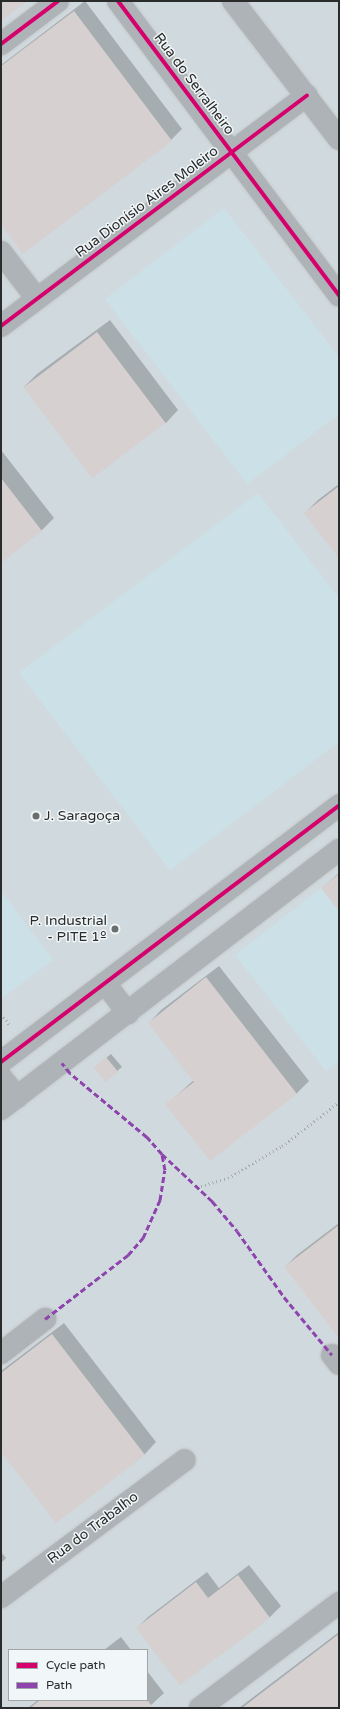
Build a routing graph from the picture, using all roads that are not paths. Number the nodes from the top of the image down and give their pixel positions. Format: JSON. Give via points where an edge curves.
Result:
{"nodes":[{"id":1,"x":58,"y":1,"type":"edge"},
{"id":2,"x":118,"y":1,"type":"edge"},
{"id":3,"x":233,"y":1,"type":"edge"},
{"id":4,"x":1,"y":44,"type":"edge"},
{"id":5,"x":307,"y":95,"type":"junction"},
{"id":6,"x":339,"y":138,"type":"edge"},
{"id":7,"x":231,"y":152,"type":"junction"},
{"id":8,"x":1,"y":252,"type":"edge"},
{"id":9,"x":339,"y":295,"type":"edge"},
{"id":10,"x":37,"y":299,"type":"junction"},
{"id":11,"x":1,"y":326,"type":"edge"},
{"id":12,"x":339,"y":804,"type":"edge"},
{"id":13,"x":339,"y":850,"type":"edge"},
{"id":14,"x":105,"y":983,"type":"junction"},
{"id":15,"x":128,"y":1013,"type":"junction"},
{"id":16,"x":1,"y":1062,"type":"edge"},
{"id":17,"x":1,"y":1077,"type":"edge"},
{"id":18,"x":9,"y":1103,"type":"edge"},
{"id":19,"x":45,"y":1319,"type":"dead end"},
{"id":20,"x":1,"y":1353,"type":"edge"},
{"id":21,"x":185,"y":1460,"type":"dead end"},
{"id":22,"x":1,"y":1597,"type":"edge"},
{"id":23,"x":339,"y":1603,"type":"edge"},
{"id":24,"x":200,"y":1708,"type":"edge"}],
"edges":[{"from":1,"to":4,"type":"street"},
{"from":2,"to":7,"type":"street","name":"Rua do Serralheiro"},
{"from":3,"to":5,"type":"street"},
{"from":5,"to":6,"type":"street"},
{"from":5,"to":7,"type":"street","name":"Rua Dionísio Aires Moleiro"},
{"from":7,"to":9,"type":"street","name":"Rua do Serralheiro"},
{"from":7,"to":10,"type":"street","name":"Rua Dionísio Aires Moleiro"},
{"from":8,"to":10,"type":"street"},
{"from":10,"to":11,"type":"street","name":"Rua Dionísio Aires Moleiro"},
{"from":12,"to":14,"type":"street"},
{"from":13,"to":15,"type":"street"},
{"from":14,"to":15,"type":"street"},
{"from":14,"to":16,"type":"street"},
{"from":15,"to":18,"type":"street"},
{"from":17,"to":18,"type":"street"},
{"from":19,"to":20,"type":"street"},
{"from":21,"to":22,"type":"street","name":"Rua do Trabalho"},
{"from":23,"to":24,"type":"street"}]}
